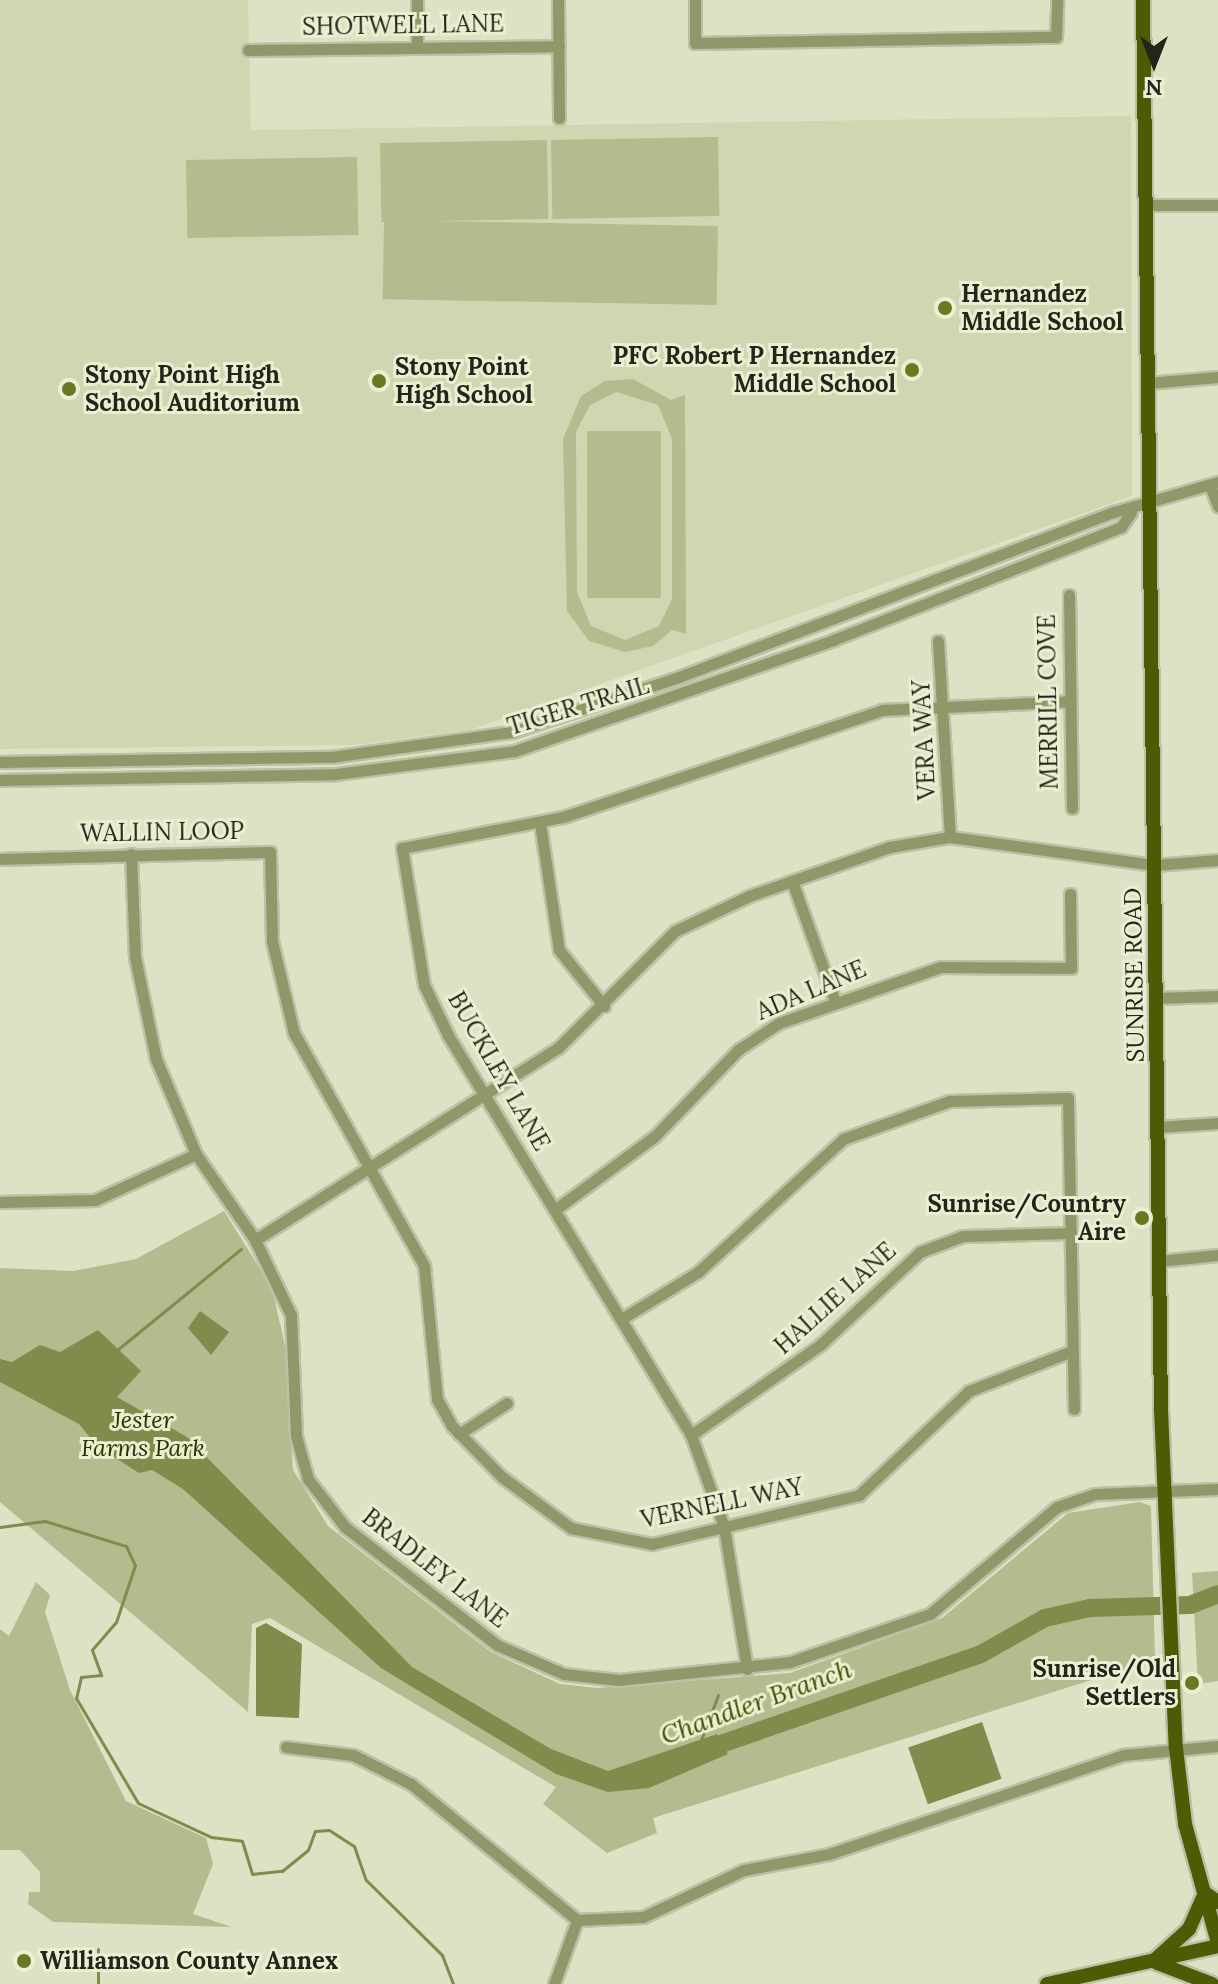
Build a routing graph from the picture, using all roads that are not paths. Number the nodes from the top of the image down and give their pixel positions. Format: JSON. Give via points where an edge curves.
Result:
{"nodes":[{"id":1,"x":417,"y":0,"type":"edge"},
{"id":2,"x":558,"y":0,"type":"edge"},
{"id":3,"x":695,"y":0,"type":"edge"},
{"id":4,"x":1057,"y":0,"type":"edge"},
{"id":5,"x":1143,"y":0,"type":"edge"},
{"id":6,"x":559,"y":46,"type":"junction"},
{"id":7,"x":417,"y":47,"type":"junction"},
{"id":8,"x":248,"y":50,"type":"dead end"},
{"id":9,"x":559,"y":118,"type":"dead end"},
{"id":10,"x":1146,"y":205,"type":"junction"},
{"id":11,"x":1218,"y":205,"type":"edge"},
{"id":12,"x":1218,"y":377,"type":"edge"},
{"id":13,"x":1148,"y":383,"type":"junction"},
{"id":14,"x":1214,"y":484,"type":"edge"},
{"id":15,"x":1149,"y":506,"type":"junction"},
{"id":16,"x":1218,"y":506,"type":"edge"},
{"id":17,"x":1131,"y":512,"type":"junction"},
{"id":18,"x":1069,"y":595,"type":"dead end"},
{"id":19,"x":938,"y":641,"type":"dead end"},
{"id":20,"x":1070,"y":701,"type":"junction"},
{"id":21,"x":946,"y":704,"type":"junction"},
{"id":22,"x":0,"y":762,"type":"edge"},
{"id":23,"x":0,"y":780,"type":"edge"},
{"id":24,"x":1072,"y":808,"type":"dead end"},
{"id":25,"x":540,"y":823,"type":"junction"},
{"id":26,"x":950,"y":837,"type":"junction"},
{"id":27,"x":131,"y":854,"type":"junction"},
{"id":28,"x":0,"y":859,"type":"edge"},
{"id":29,"x":1218,"y":860,"type":"edge"},
{"id":30,"x":1155,"y":865,"type":"junction"},
{"id":31,"x":792,"y":881,"type":"junction"},
{"id":32,"x":1070,"y":894,"type":"dead end"},
{"id":33,"x":1218,"y":996,"type":"edge"},
{"id":34,"x":1156,"y":998,"type":"junction"},
{"id":35,"x":835,"y":1001,"type":"junction"},
{"id":36,"x":604,"y":1006,"type":"junction"},
{"id":37,"x":486,"y":1097,"type":"junction"},
{"id":38,"x":1218,"y":1123,"type":"edge"},
{"id":39,"x":1158,"y":1127,"type":"junction"},
{"id":40,"x":196,"y":1154,"type":"junction"},
{"id":41,"x":370,"y":1172,"type":"junction"},
{"id":42,"x":0,"y":1202,"type":"edge"},
{"id":43,"x":556,"y":1209,"type":"junction"},
{"id":44,"x":1071,"y":1233,"type":"junction"},
{"id":45,"x":255,"y":1240,"type":"junction"},
{"id":46,"x":1218,"y":1255,"type":"edge"},
{"id":47,"x":1159,"y":1261,"type":"junction"},
{"id":48,"x":623,"y":1318,"type":"junction"},
{"id":49,"x":1072,"y":1351,"type":"junction"},
{"id":50,"x":507,"y":1403,"type":"dead end"},
{"id":51,"x":1074,"y":1409,"type":"dead end"},
{"id":52,"x":459,"y":1434,"type":"junction"},
{"id":53,"x":691,"y":1435,"type":"junction"},
{"id":54,"x":1218,"y":1489,"type":"edge"},
{"id":55,"x":1164,"y":1490,"type":"junction"},
{"id":56,"x":724,"y":1527,"type":"junction"},
{"id":57,"x":747,"y":1669,"type":"junction"},
{"id":58,"x":1218,"y":1746,"type":"edge"},
{"id":59,"x":286,"y":1747,"type":"dead end"},
{"id":60,"x":1176,"y":1748,"type":"junction"},
{"id":61,"x":1205,"y":1893,"type":"junction"},
{"id":62,"x":1218,"y":1902,"type":"edge"},
{"id":63,"x":577,"y":1920,"type":"junction"},
{"id":64,"x":1218,"y":1945,"type":"edge"},
{"id":65,"x":1153,"y":1962,"type":"junction"},
{"id":66,"x":554,"y":1984,"type":"edge"},
{"id":67,"x":1047,"y":1984,"type":"edge"},
{"id":68,"x":1212,"y":1984,"type":"edge"}],
"edges":[{"from":1,"to":7,"type":"street"},
{"from":2,"to":6,"type":"street"},
{"from":3,"to":4,"type":"street","via":[[695,43],[1056,37]]},
{"from":5,"to":10,"type":"main road","name":"SUNRISE ROAD"},
{"from":6,"to":7,"type":"street","name":"SHOTWELL LANE"},
{"from":6,"to":9,"type":"street"},
{"from":7,"to":8,"type":"street","name":"SHOTWELL LANE"},
{"from":10,"to":11,"type":"street"},
{"from":10,"to":13,"type":"main road","name":"SUNRISE ROAD"},
{"from":12,"to":13,"type":"street"},
{"from":13,"to":15,"type":"main road","name":"SUNRISE ROAD"},
{"from":14,"to":15,"type":"street","name":"TIGER TRAIL"},
{"from":14,"to":16,"type":"street"},
{"from":15,"to":17,"type":"street","name":"TIGER TRAIL"},
{"from":15,"to":30,"type":"main road","name":"SUNRISE ROAD"},
{"from":17,"to":22,"type":"street","name":"TIGER TRAIL","via":[[983,559],[576,714],[476,740],[331,757]]},
{"from":17,"to":23,"type":"street","name":"TIGER TRAIL","via":[[1121,527],[833,640],[515,751],[336,774]]},
{"from":18,"to":20,"type":"street","name":"MERRILL COVE"},
{"from":19,"to":21,"type":"street","name":"VERA WAY"},
{"from":20,"to":21,"type":"street","name":"BUCKLEY LANE"},
{"from":20,"to":24,"type":"street","name":"MERRILL COVE"},
{"from":21,"to":25,"type":"street","name":"BUCKLEY LANE","via":[[841,719]]},
{"from":21,"to":26,"type":"street","name":"VERA WAY"},
{"from":25,"to":36,"type":"street","via":[[559,950]]},
{"from":25,"to":37,"type":"street","name":"BUCKLEY LANE","via":[[402,848],[424,985]]},
{"from":26,"to":30,"type":"street"},
{"from":26,"to":31,"type":"street","via":[[890,847]]},
{"from":27,"to":28,"type":"street","name":"WALLIN LOOP"},
{"from":27,"to":40,"type":"street","name":"BRADLEY LANE","via":[[143,1007]]},
{"from":27,"to":41,"type":"street","name":"WALLIN LOOP","via":[[270,852],[272,941],[294,1033]]},
{"from":29,"to":30,"type":"street"},
{"from":30,"to":34,"type":"main road","name":"SUNRISE ROAD"},
{"from":31,"to":35,"type":"street"},
{"from":31,"to":36,"type":"street","via":[[675,931]]},
{"from":32,"to":35,"type":"street","name":"ADA LANE","via":[[1071,968],[941,967]]},
{"from":33,"to":34,"type":"street"},
{"from":34,"to":39,"type":"main road","name":"SUNRISE ROAD"},
{"from":35,"to":43,"type":"street","name":"ADA LANE","via":[[753,1038],[655,1136]]},
{"from":36,"to":37,"type":"street"},
{"from":37,"to":41,"type":"street"},
{"from":37,"to":43,"type":"street","name":"BUCKLEY LANE"},
{"from":38,"to":39,"type":"street"},
{"from":39,"to":47,"type":"main road","name":"SUNRISE ROAD"},
{"from":40,"to":42,"type":"street","via":[[95,1200]]},
{"from":40,"to":45,"type":"street","name":"BRADLEY LANE"},
{"from":41,"to":45,"type":"street"},
{"from":41,"to":52,"type":"street","name":"VERNELL WAY","via":[[424,1266],[433,1386]]},
{"from":43,"to":48,"type":"street","name":"BUCKLEY LANE"},
{"from":44,"to":48,"type":"street","via":[[1068,1098],[950,1101],[843,1139],[698,1272]]},
{"from":44,"to":49,"type":"street"},
{"from":44,"to":53,"type":"street","name":"HALLIE LANE","via":[[963,1236],[920,1252],[820,1345]]},
{"from":45,"to":57,"type":"street","name":"BRADLEY LANE","via":[[291,1315],[297,1448],[308,1479],[345,1527],[497,1645],[547,1668],[619,1680]]},
{"from":46,"to":47,"type":"street"},
{"from":47,"to":55,"type":"main road","name":"SUNRISE ROAD"},
{"from":48,"to":53,"type":"street","name":"BUCKLEY LANE"},
{"from":49,"to":51,"type":"street"},
{"from":49,"to":56,"type":"street","name":"VERNELL WAY","via":[[969,1391],[859,1495]]},
{"from":50,"to":52,"type":"street"},
{"from":52,"to":56,"type":"street","name":"VERNELL WAY","via":[[502,1477],[588,1535],[639,1544]]},
{"from":53,"to":56,"type":"street","name":"BUCKLEY LANE"},
{"from":54,"to":55,"type":"street","name":"BRADLEY LANE"},
{"from":55,"to":57,"type":"street","name":"BRADLEY LANE","via":[[1095,1494],[1057,1507],[930,1614],[809,1657]]},
{"from":55,"to":60,"type":"main road","name":"SUNRISE ROAD"},
{"from":56,"to":57,"type":"street","name":"BUCKLEY LANE"},
{"from":58,"to":60,"type":"street"},
{"from":59,"to":63,"type":"street","via":[[353,1755],[411,1784]]},
{"from":60,"to":61,"type":"main road","name":"SUNRISE ROAD","via":[[1185,1824]]},
{"from":60,"to":63,"type":"street","via":[[1123,1755],[829,1854],[744,1870],[643,1917]]},
{"from":61,"to":62,"type":"main road"},
{"from":61,"to":64,"type":"main road","name":"SUNRISE ROAD"},
{"from":61,"to":65,"type":"main road","via":[[1189,1929]]},
{"from":63,"to":66,"type":"street"},
{"from":64,"to":65,"type":"main road"},
{"from":65,"to":67,"type":"main road"},
{"from":65,"to":68,"type":"main road"}]}
